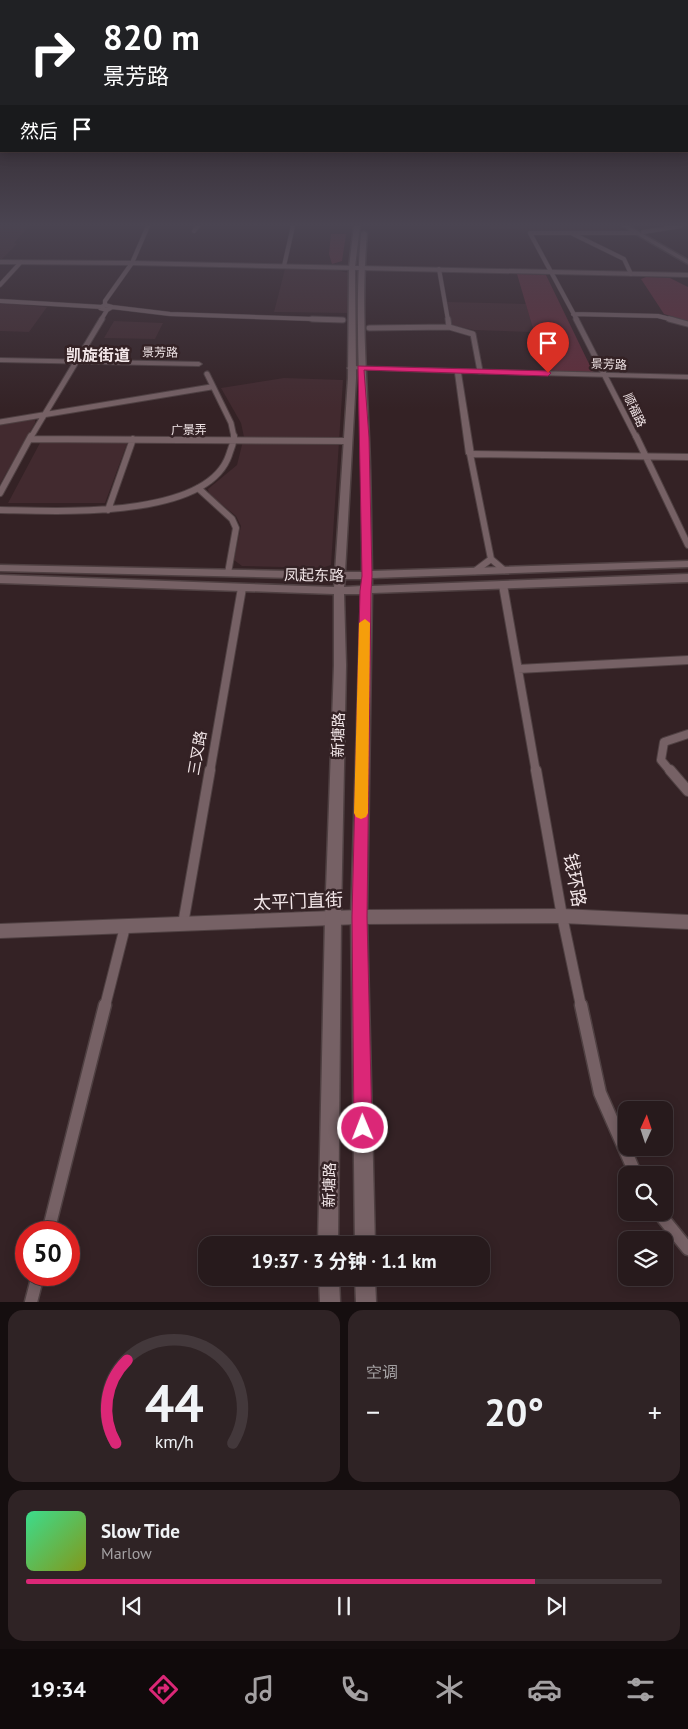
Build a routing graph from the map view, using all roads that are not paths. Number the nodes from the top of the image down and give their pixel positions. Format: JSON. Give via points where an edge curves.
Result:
{"nodes":[{"id":1,"x":115,"y":287,"type":"edge"},
{"id":2,"x":352,"y":287,"type":"edge"},
{"id":3,"x":360,"y":287,"type":"edge"},
{"id":4,"x":442,"y":287,"type":"edge"},
{"id":5,"x":558,"y":287,"type":"edge"},
{"id":6,"x":0,"y":301,"type":"edge"},
{"id":7,"x":106,"y":307,"type":"junction"},
{"id":8,"x":573,"y":314,"type":"junction"},
{"id":9,"x":343,"y":320,"type":"dead end"},
{"id":10,"x":688,"y":324,"type":"edge"},
{"id":11,"x":448,"y":327,"type":"junction"},
{"id":12,"x":369,"y":328,"type":"dead end"},
{"id":13,"x":0,"y":360,"type":"edge"},
{"id":14,"x":78,"y":361,"type":"junction"},
{"id":15,"x":199,"y":364,"type":"dead end"},
{"id":16,"x":350,"y":368,"type":"junction"},
{"id":17,"x":361,"y":368,"type":"junction"},
{"id":18,"x":458,"y":371,"type":"junction"},
{"id":19,"x":480,"y":371,"type":"junction"},
{"id":20,"x":207,"y":374,"type":"dead end"},
{"id":21,"x":606,"y":375,"type":"junction"},
{"id":22,"x":688,"y":377,"type":"edge"},
{"id":23,"x":211,"y":387,"type":"junction"},
{"id":24,"x":43,"y":414,"type":"junction"},
{"id":25,"x":0,"y":422,"type":"edge"},
{"id":26,"x":30,"y":439,"type":"junction"},
{"id":27,"x":133,"y":439,"type":"junction"},
{"id":28,"x":234,"y":439,"type":"junction"},
{"id":29,"x":348,"y":441,"type":"junction"},
{"id":30,"x":470,"y":454,"type":"junction"},
{"id":31,"x":688,"y":457,"type":"edge"},
{"id":32,"x":645,"y":458,"type":"junction"},
{"id":33,"x":198,"y":488,"type":"junction"},
{"id":34,"x":0,"y":493,"type":"edge"},
{"id":35,"x":0,"y":510,"type":"edge"},
{"id":36,"x":108,"y":510,"type":"junction"},
{"id":37,"x":688,"y":545,"type":"edge"},
{"id":38,"x":491,"y":559,"type":"junction"},
{"id":39,"x":688,"y":564,"type":"edge"},
{"id":40,"x":0,"y":568,"type":"edge"},
{"id":41,"x":504,"y":570,"type":"junction"},
{"id":42,"x":475,"y":571,"type":"junction"},
{"id":43,"x":228,"y":573,"type":"junction"},
{"id":44,"x":367,"y":576,"type":"junction"},
{"id":45,"x":688,"y":578,"type":"edge"},
{"id":46,"x":0,"y":579,"type":"edge"},
{"id":47,"x":339,"y":584,"type":"junction"},
{"id":48,"x":503,"y":584,"type":"junction"},
{"id":49,"x":242,"y":588,"type":"junction"},
{"id":50,"x":365,"y":591,"type":"junction"},
{"id":51,"x":688,"y":660,"type":"edge"},
{"id":52,"x":518,"y":669,"type":"junction"},
{"id":53,"x":688,"y":734,"type":"edge"},
{"id":54,"x":688,"y":791,"type":"edge"},
{"id":55,"x":562,"y":916,"type":"junction"},
{"id":56,"x":359,"y":917,"type":"junction"},
{"id":57,"x":333,"y":918,"type":"junction"},
{"id":58,"x":688,"y":922,"type":"edge"},
{"id":59,"x":183,"y":924,"type":"junction"},
{"id":60,"x":125,"y":927,"type":"junction"},
{"id":61,"x":0,"y":931,"type":"edge"},
{"id":62,"x":632,"y":1166,"type":"edge"},
{"id":63,"x":51,"y":1221,"type":"edge"},
{"id":64,"x":665,"y":1221,"type":"edge"},
{"id":65,"x":328,"y":1236,"type":"edge"},
{"id":66,"x":365,"y":1236,"type":"edge"},
{"id":67,"x":688,"y":1249,"type":"edge"},
{"id":68,"x":35,"y":1286,"type":"edge"},
{"id":69,"x":329,"y":1286,"type":"edge"},
{"id":70,"x":365,"y":1286,"type":"edge"},
{"id":71,"x":31,"y":1302,"type":"edge"},
{"id":72,"x":330,"y":1302,"type":"edge"},
{"id":73,"x":366,"y":1302,"type":"edge"}],
"edges":[{"from":1,"to":7,"type":"street","via":[[105,301]]},
{"from":2,"to":16,"type":"main road","name":"新塘路"},
{"from":3,"to":17,"type":"main road","name":"新塘路"},
{"from":4,"to":11,"type":"street"},
{"from":5,"to":8,"type":"street","name":"顺福路"},
{"from":6,"to":7,"type":"street"},
{"from":7,"to":9,"type":"street","via":[[170,314]]},
{"from":7,"to":14,"type":"street"},
{"from":8,"to":10,"type":"street","via":[[658,316]]},
{"from":8,"to":21,"type":"street","name":"顺福路"},
{"from":11,"to":12,"type":"street"},
{"from":11,"to":19,"type":"street","via":[[473,334]]},
{"from":13,"to":14,"type":"street","name":"景芳路"},
{"from":14,"to":15,"type":"street","name":"景芳路"},
{"from":14,"to":24,"type":"street"},
{"from":16,"to":17,"type":"street","name":"景芳路"},
{"from":16,"to":29,"type":"main road","name":"新塘路"},
{"from":17,"to":18,"type":"street","name":"景芳路"},
{"from":17,"to":44,"type":"main road","name":"新塘路"},
{"from":18,"to":19,"type":"street","name":"景芳路"},
{"from":18,"to":30,"type":"street"},
{"from":19,"to":21,"type":"street","name":"景芳路"},
{"from":20,"to":23,"type":"street"},
{"from":21,"to":22,"type":"street","name":"景芳路"},
{"from":21,"to":32,"type":"street","name":"顺福路"},
{"from":23,"to":24,"type":"street"},
{"from":23,"to":28,"type":"street","via":[[217,394]]},
{"from":24,"to":25,"type":"street"},
{"from":24,"to":26,"type":"street"},
{"from":26,"to":27,"type":"street","name":"广景弄"},
{"from":26,"to":34,"type":"street"},
{"from":27,"to":28,"type":"street","name":"广景弄"},
{"from":27,"to":36,"type":"street"},
{"from":28,"to":29,"type":"street","name":"广景弄"},
{"from":28,"to":33,"type":"street","via":[[232,453],[224,469]]},
{"from":29,"to":47,"type":"main road","name":"新塘路"},
{"from":30,"to":32,"type":"street"},
{"from":30,"to":38,"type":"street"},
{"from":31,"to":32,"type":"street"},
{"from":32,"to":37,"type":"street","name":"顺福路"},
{"from":33,"to":36,"type":"street","via":[[164,501]]},
{"from":33,"to":43,"type":"street","via":[[232,518],[236,528]]},
{"from":35,"to":36,"type":"street"},
{"from":38,"to":41,"type":"street"},
{"from":38,"to":42,"type":"street"},
{"from":39,"to":41,"type":"main road","name":"凤起东路"},
{"from":40,"to":43,"type":"main road","name":"凤起东路"},
{"from":41,"to":42,"type":"main road","name":"凤起东路"},
{"from":42,"to":44,"type":"main road","name":"凤起东路"},
{"from":43,"to":47,"type":"main road","name":"凤起东路"},
{"from":44,"to":47,"type":"main road","name":"凤起东路"},
{"from":44,"to":50,"type":"main road","name":"新塘路"},
{"from":45,"to":48,"type":"main road","name":"凤起东路"},
{"from":46,"to":49,"type":"main road","name":"凤起东路"},
{"from":47,"to":49,"type":"main road","name":"凤起东路"},
{"from":47,"to":50,"type":"main road","name":"凤起东路"},
{"from":47,"to":57,"type":"main road","name":"新塘路"},
{"from":48,"to":50,"type":"main road","name":"凤起东路"},
{"from":48,"to":52,"type":"street","name":"钱环路"},
{"from":49,"to":59,"type":"street","name":"三叉路"},
{"from":50,"to":56,"type":"main road","name":"新塘路"},
{"from":51,"to":52,"type":"street"},
{"from":52,"to":55,"type":"street","name":"钱环路"},
{"from":53,"to":54,"type":"street","via":[[664,742],[661,760]]},
{"from":55,"to":56,"type":"street","name":"太平门直街"},
{"from":55,"to":58,"type":"street","name":"太平门直街"},
{"from":55,"to":62,"type":"street","name":"钱环路","via":[[600,1093]]},
{"from":56,"to":57,"type":"street","name":"太平门直街"},
{"from":56,"to":66,"type":"main road","name":"新塘路"},
{"from":57,"to":59,"type":"street","name":"太平门直街"},
{"from":57,"to":65,"type":"main road","name":"新塘路"},
{"from":59,"to":60,"type":"street","name":"太平门直街"},
{"from":60,"to":61,"type":"street","name":"太平门直街"},
{"from":60,"to":63,"type":"street"},
{"from":64,"to":67,"type":"street"},
{"from":68,"to":71,"type":"street"},
{"from":69,"to":72,"type":"main road"},
{"from":70,"to":73,"type":"main road"}]}
